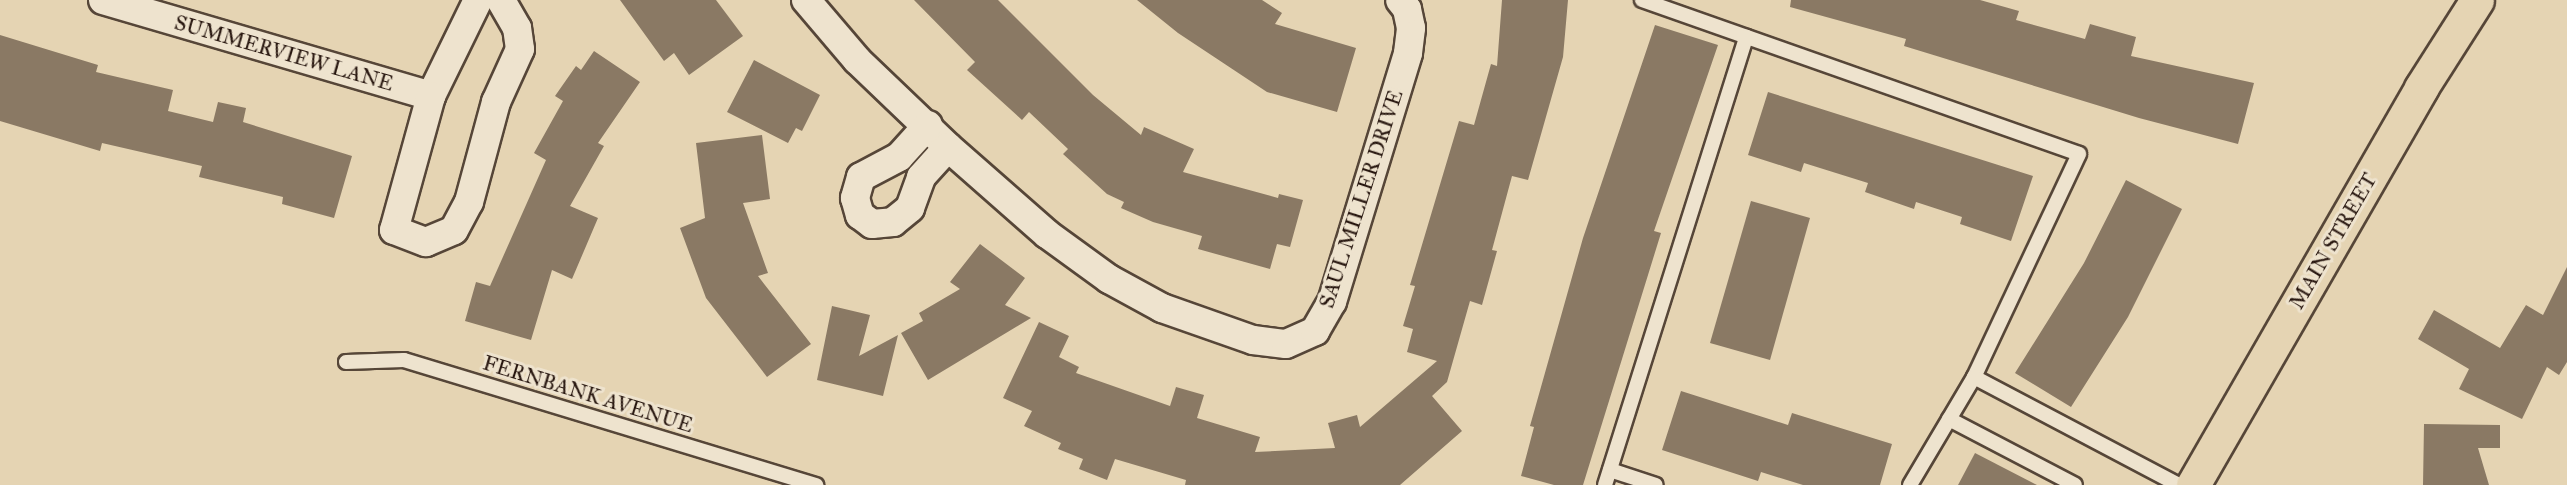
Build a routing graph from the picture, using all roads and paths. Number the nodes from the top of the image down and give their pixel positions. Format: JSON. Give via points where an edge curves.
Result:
{"nodes":[{"id":1,"x":103,"y":0,"type":"edge"},
{"id":2,"x":478,"y":0,"type":"edge"},
{"id":3,"x":501,"y":0,"type":"edge"},
{"id":4,"x":806,"y":0,"type":"edge"},
{"id":5,"x":1400,"y":0,"type":"edge"},
{"id":6,"x":1642,"y":0,"type":"edge"},
{"id":7,"x":2477,"y":0,"type":"edge"},
{"id":8,"x":1746,"y":37,"type":"junction"},
{"id":9,"x":431,"y":96,"type":"junction"},
{"id":10,"x":928,"y":125,"type":"junction"},
{"id":11,"x":948,"y":147,"type":"junction"},
{"id":12,"x":346,"y":362,"type":"dead end"},
{"id":13,"x":1974,"y":377,"type":"junction"},
{"id":14,"x":1949,"y":419,"type":"junction"},
{"id":15,"x":1610,"y":470,"type":"junction"},
{"id":16,"x":816,"y":485,"type":"edge"},
{"id":17,"x":1605,"y":485,"type":"edge"},
{"id":18,"x":1656,"y":485,"type":"edge"},
{"id":19,"x":1910,"y":485,"type":"edge"},
{"id":20,"x":2075,"y":485,"type":"edge"},
{"id":21,"x":2179,"y":485,"type":"edge"},
{"id":22,"x":2193,"y":485,"type":"edge"}],
"edges":[{"from":1,"to":9,"type":"street","name":"SUMMERVIEW LANE"},
{"from":2,"to":9,"type":"street"},
{"from":3,"to":9,"type":"street","via":[[517,27],[520,49],[496,102],[469,202],[454,230],[426,242],[394,230]]},
{"from":4,"to":10,"type":"street","name":"SAUL MILLER DRIVE","via":[[857,60]]},
{"from":5,"to":11,"type":"street","name":"SAUL MILLER DRIVE","via":[[1407,9],[1411,28],[1408,53],[1332,302],[1315,331],[1286,344],[1253,340],[1162,308],[1109,279],[1047,234]]},
{"from":6,"to":8,"type":"lane"},
{"from":7,"to":22,"type":"main road","name":"MAIN STREET","via":[[2421,88]]},
{"from":8,"to":13,"type":"lane","via":[[2079,154]]},
{"from":8,"to":15,"type":"lane"},
{"from":10,"to":11,"type":"street","name":"SAUL MILLER DRIVE"},
{"from":10,"to":11,"type":"street","via":[[899,157],[861,177],[855,198],[860,215],[872,224],[893,222],[910,208],[921,177]]},
{"from":12,"to":16,"type":"lane","name":"FERNBANK AVENUE","via":[[404,360]]},
{"from":13,"to":14,"type":"lane"},
{"from":13,"to":21,"type":"lane"},
{"from":14,"to":19,"type":"lane"},
{"from":14,"to":20,"type":"lane"},
{"from":15,"to":17,"type":"lane"},
{"from":15,"to":18,"type":"lane"}]}
